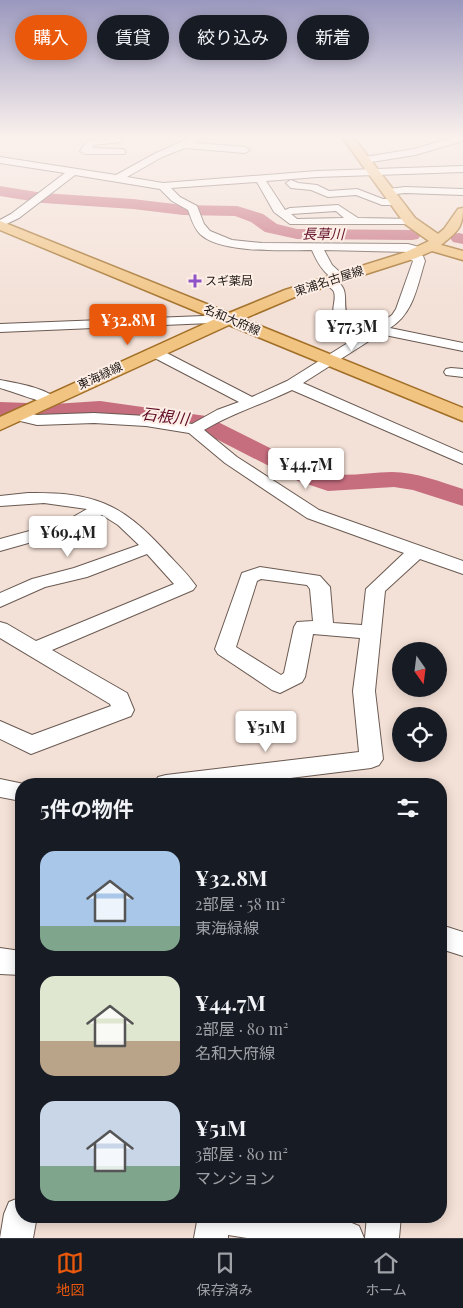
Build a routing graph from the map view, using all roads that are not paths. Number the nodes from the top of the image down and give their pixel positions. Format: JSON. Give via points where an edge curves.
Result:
{"nodes":[{"id":1,"x":44,"y":195,"type":"edge"},
{"id":2,"x":172,"y":195,"type":"edge"},
{"id":3,"x":270,"y":195,"type":"edge"},
{"id":4,"x":364,"y":195,"type":"edge"},
{"id":5,"x":396,"y":195,"type":"edge"},
{"id":6,"x":392,"y":197,"type":"junction"},
{"id":7,"x":463,"y":212,"type":"edge"},
{"id":8,"x":410,"y":221,"type":"junction"},
{"id":9,"x":0,"y":224,"type":"edge"},
{"id":10,"x":316,"y":246,"type":"junction"},
{"id":11,"x":425,"y":248,"type":"junction"},
{"id":12,"x":463,"y":256,"type":"edge"},
{"id":13,"x":333,"y":279,"type":"junction"},
{"id":14,"x":229,"y":319,"type":"junction"},
{"id":15,"x":0,"y":328,"type":"edge"},
{"id":16,"x":380,"y":329,"type":"junction"},
{"id":17,"x":458,"y":332,"type":"dead end"},
{"id":18,"x":434,"y":340,"type":"junction"},
{"id":19,"x":463,"y":347,"type":"edge"},
{"id":20,"x":154,"y":352,"type":"junction"},
{"id":21,"x":329,"y":360,"type":"junction"},
{"id":22,"x":0,"y":384,"type":"edge"},
{"id":23,"x":292,"y":384,"type":"junction"},
{"id":24,"x":45,"y":402,"type":"junction"},
{"id":25,"x":252,"y":403,"type":"junction"},
{"id":26,"x":463,"y":415,"type":"edge"},
{"id":27,"x":8,"y":419,"type":"edge"},
{"id":28,"x":194,"y":429,"type":"junction"},
{"id":29,"x":463,"y":459,"type":"edge"},
{"id":30,"x":0,"y":501,"type":"edge"},
{"id":31,"x":100,"y":508,"type":"junction"},
{"id":32,"x":0,"y":545,"type":"edge"},
{"id":33,"x":149,"y":547,"type":"junction"},
{"id":34,"x":416,"y":551,"type":"junction"},
{"id":35,"x":463,"y":568,"type":"edge"},
{"id":36,"x":0,"y":601,"type":"edge"},
{"id":37,"x":0,"y":629,"type":"edge"},
{"id":38,"x":324,"y":629,"type":"junction"},
{"id":39,"x":370,"y":632,"type":"junction"},
{"id":40,"x":34,"y":650,"type":"junction"},
{"id":41,"x":0,"y":729,"type":"edge"},
{"id":42,"x":215,"y":778,"type":"edge"},
{"id":43,"x":0,"y":788,"type":"edge"},
{"id":44,"x":15,"y":791,"type":"edge"},
{"id":45,"x":447,"y":939,"type":"edge"},
{"id":46,"x":463,"y":944,"type":"edge"},
{"id":47,"x":19,"y":1223,"type":"edge"},
{"id":48,"x":215,"y":1223,"type":"edge"},
{"id":49,"x":258,"y":1223,"type":"edge"},
{"id":50,"x":383,"y":1223,"type":"edge"},
{"id":51,"x":16,"y":1238,"type":"edge"},
{"id":52,"x":212,"y":1238,"type":"edge"},
{"id":53,"x":347,"y":1238,"type":"edge"},
{"id":54,"x":382,"y":1238,"type":"edge"}],
"edges":[{"from":1,"to":9,"type":"street"},
{"from":2,"to":10,"type":"street","via":[[194,210],[200,229],[212,238],[272,246]]},
{"from":3,"to":8,"type":"street","via":[[280,212],[297,223]]},
{"from":4,"to":6,"type":"street","via":[[382,202]]},
{"from":5,"to":6,"type":"street"},
{"from":6,"to":8,"type":"main road"},
{"from":7,"to":11,"type":"main road","via":[[449,232]]},
{"from":8,"to":11,"type":"main road","via":[[418,228]]},
{"from":9,"to":14,"type":"main road","name":"名和大府線"},
{"from":10,"to":11,"type":"street"},
{"from":10,"to":13,"type":"street"},
{"from":11,"to":12,"type":"main road"},
{"from":11,"to":13,"type":"main road","name":"東浦名古屋線"},
{"from":11,"to":16,"type":"street","via":[[403,309],[397,318]]},
{"from":13,"to":14,"type":"main road","name":"東浦名古屋線"},
{"from":13,"to":16,"type":"street","via":[[340,292],[338,313],[342,318]]},
{"from":14,"to":15,"type":"street"},
{"from":14,"to":20,"type":"main road","name":"東海緑線"},
{"from":14,"to":21,"type":"main road","name":"名和大府線"},
{"from":16,"to":18,"type":"street"},
{"from":16,"to":21,"type":"street"},
{"from":17,"to":18,"type":"street"},
{"from":18,"to":19,"type":"street"},
{"from":20,"to":24,"type":"main road","name":"東海緑線"},
{"from":20,"to":25,"type":"street"},
{"from":21,"to":23,"type":"street"},
{"from":21,"to":26,"type":"main road","name":"名和大府線"},
{"from":22,"to":24,"type":"street","via":[[39,394]]},
{"from":23,"to":25,"type":"street"},
{"from":23,"to":29,"type":"street"},
{"from":24,"to":27,"type":"main road","name":"東海緑線"},
{"from":25,"to":28,"type":"street","via":[[222,413]]},
{"from":27,"to":28,"type":"street","via":[[94,418],[146,421]]},
{"from":28,"to":34,"type":"street","via":[[231,460],[313,514]]},
{"from":30,"to":31,"type":"street","via":[[40,498]]},
{"from":31,"to":32,"type":"street","via":[[72,525]]},
{"from":31,"to":33,"type":"street","via":[[116,515]]},
{"from":33,"to":36,"type":"street","via":[[80,573],[39,583]]},
{"from":33,"to":40,"type":"street","via":[[186,586]]},
{"from":34,"to":35,"type":"street"},
{"from":34,"to":39,"type":"street","via":[[376,589]]},
{"from":37,"to":40,"type":"street"},
{"from":38,"to":38,"type":"street","via":[[304,627],[294,676],[280,685],[225,649],[249,577],[260,573],[314,580],[320,587]]},
{"from":38,"to":39,"type":"street"},
{"from":39,"to":42,"type":"street","via":[[364,691],[371,759]]},
{"from":40,"to":41,"type":"street","via":[[119,699],[123,710],[31,745]]},
{"from":43,"to":44,"type":"street"},
{"from":45,"to":46,"type":"street"},
{"from":47,"to":51,"type":"street"},
{"from":48,"to":52,"type":"street"},
{"from":49,"to":53,"type":"street"},
{"from":50,"to":54,"type":"street"}]}
